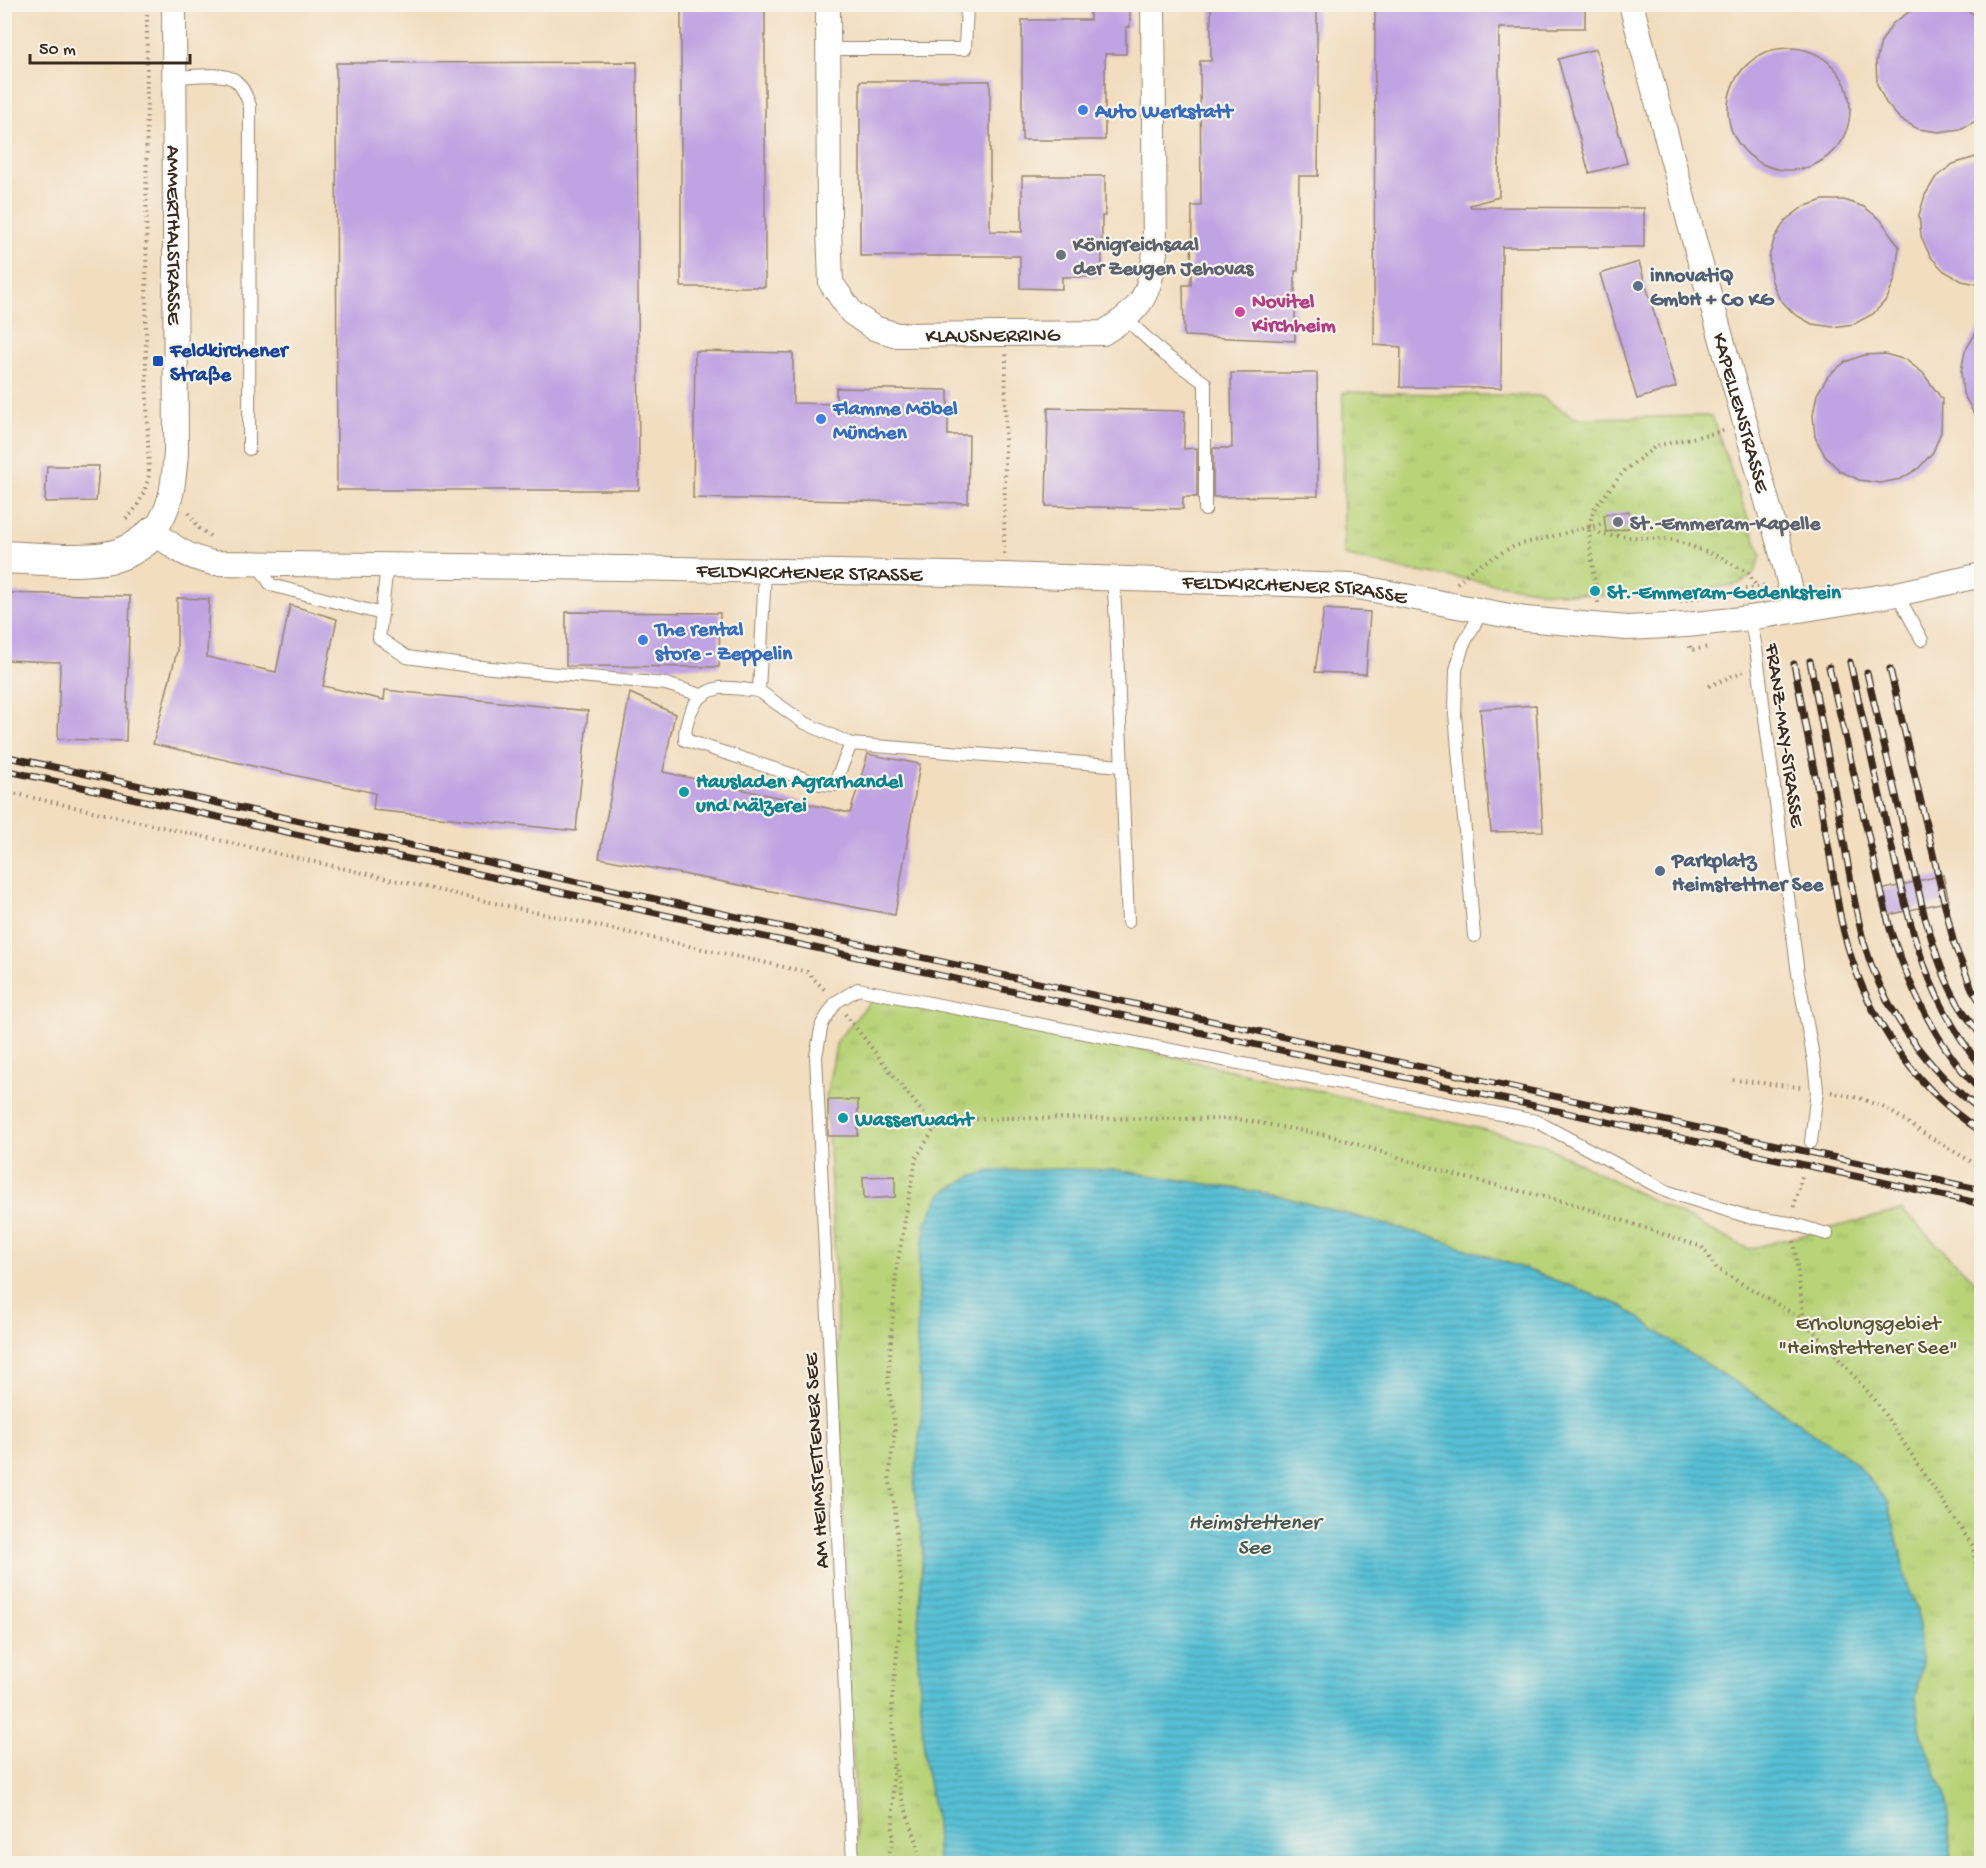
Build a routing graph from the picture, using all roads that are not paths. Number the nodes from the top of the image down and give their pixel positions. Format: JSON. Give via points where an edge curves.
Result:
{"nodes":[{"id":1,"x":174,"y":4,"type":"edge"},
{"id":2,"x":828,"y":4,"type":"edge"},
{"id":3,"x":967,"y":4,"type":"edge"},
{"id":4,"x":1153,"y":4,"type":"edge"},
{"id":5,"x":1632,"y":4,"type":"edge"},
{"id":6,"x":828,"y":49,"type":"junction"},
{"id":7,"x":174,"y":77,"type":"junction"},
{"id":8,"x":1126,"y":319,"type":"junction"},
{"id":9,"x":249,"y":449,"type":"dead end"},
{"id":10,"x":1205,"y":510,"type":"dead end"},
{"id":11,"x":154,"y":532,"type":"junction"},
{"id":12,"x":4,"y":557,"type":"edge"},
{"id":13,"x":256,"y":563,"type":"junction"},
{"id":14,"x":387,"y":565,"type":"junction"},
{"id":15,"x":765,"y":571,"type":"junction"},
{"id":16,"x":1982,"y":575,"type":"edge"},
{"id":17,"x":1113,"y":578,"type":"junction"},
{"id":18,"x":1897,"y":594,"type":"junction"},
{"id":19,"x":1482,"y":610,"type":"junction"},
{"id":20,"x":1796,"y":610,"type":"junction"},
{"id":21,"x":382,"y":614,"type":"junction"},
{"id":22,"x":1750,"y":618,"type":"junction"},
{"id":23,"x":1922,"y":640,"type":"dead end"},
{"id":24,"x":759,"y":691,"type":"junction"},
{"id":25,"x":701,"y":695,"type":"junction"},
{"id":26,"x":851,"y":744,"type":"junction"},
{"id":27,"x":1122,"y":766,"type":"junction"},
{"id":28,"x":1128,"y":922,"type":"dead end"},
{"id":29,"x":1474,"y":936,"type":"dead end"},
{"id":30,"x":1811,"y":1142,"type":"dead end"},
{"id":31,"x":1827,"y":1234,"type":"dead end"},
{"id":32,"x":853,"y":1863,"type":"edge"}],
"edges":[{"from":1,"to":7,"type":"street","name":"AMMERTHALSTRASSE"},
{"from":2,"to":6,"type":"street","name":"KLAUSNERRING"},
{"from":3,"to":6,"type":"lane","via":[[965,49]]},
{"from":4,"to":8,"type":"street","name":"KLAUSNERRING","via":[[1155,252],[1151,281]]},
{"from":5,"to":20,"type":"street","name":"KAPELLENSTRASSE"},
{"from":6,"to":8,"type":"street","name":"KLAUSNERRING","via":[[831,283],[852,313],[874,328],[897,335],[1103,333]]},
{"from":7,"to":9,"type":"lane","via":[[227,76],[237,81],[250,106]]},
{"from":7,"to":11,"type":"street","name":"AMMERTHALSTRASSE","via":[[176,453],[170,501]]},
{"from":8,"to":10,"type":"lane","via":[[1206,384]]},
{"from":11,"to":12,"type":"street","via":[[141,544],[109,558]]},
{"from":11,"to":13,"type":"street","name":"FELDKIRCHENER STRASSE","via":[[195,559]]},
{"from":13,"to":14,"type":"street","name":"FELDKIRCHENER STRASSE"},
{"from":13,"to":21,"type":"lane","via":[[271,585]]},
{"from":14,"to":15,"type":"street","name":"FELDKIRCHENER STRASSE"},
{"from":14,"to":21,"type":"lane"},
{"from":15,"to":17,"type":"street","name":"FELDKIRCHENER STRASSE"},
{"from":15,"to":24,"type":"lane"},
{"from":16,"to":18,"type":"street","name":"FELDKIRCHENER STRASSE"},
{"from":17,"to":19,"type":"street","name":"FELDKIRCHENER STRASSE","via":[[1353,586]]},
{"from":17,"to":27,"type":"lane"},
{"from":18,"to":20,"type":"street","name":"FELDKIRCHENER STRASSE"},
{"from":18,"to":23,"type":"lane"},
{"from":19,"to":22,"type":"street","name":"FELDKIRCHENER STRASSE","via":[[1525,619],[1627,628]]},
{"from":19,"to":29,"type":"lane","via":[[1463,645],[1456,670],[1455,714]]},
{"from":20,"to":22,"type":"street","name":"FELDKIRCHENER STRASSE"},
{"from":21,"to":25,"type":"lane","via":[[379,638],[408,657],[666,684]]},
{"from":22,"to":30,"type":"lane","name":"FRANZ-MAY-STRASSE","via":[[1798,974],[1814,1062]]},
{"from":24,"to":25,"type":"lane","via":[[720,688]]},
{"from":24,"to":26,"type":"lane","via":[[803,722]]},
{"from":25,"to":26,"type":"lane","via":[[685,725],[685,740],[834,785]]},
{"from":26,"to":27,"type":"lane"},
{"from":27,"to":28,"type":"lane"},
{"from":31,"to":32,"type":"lane","name":"AM HEIMSTETTENER SEE","via":[[1749,1217],[1668,1192],[1536,1121],[858,988],[836,1002],[822,1024],[816,1056]]}]}
